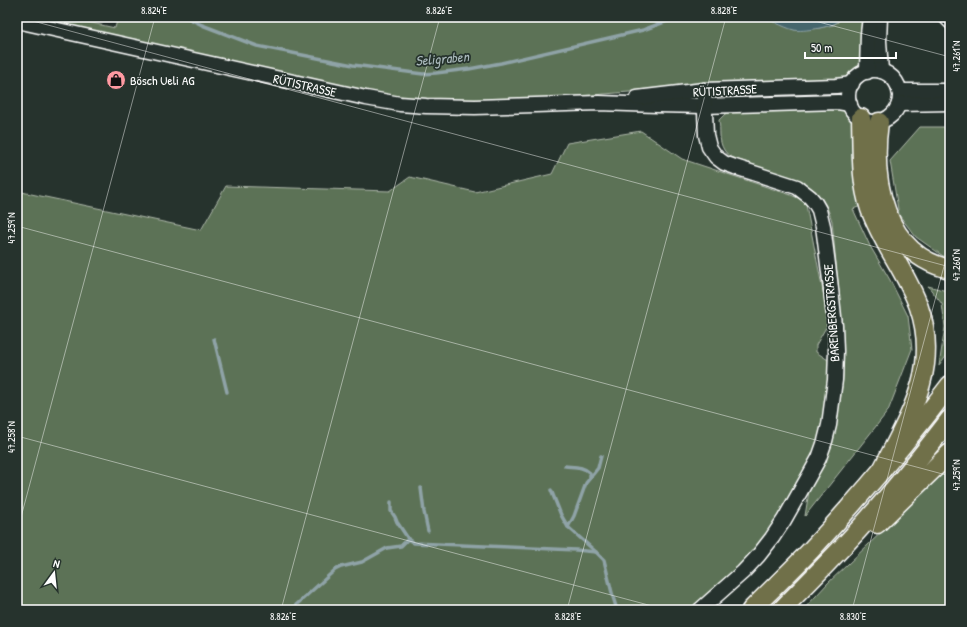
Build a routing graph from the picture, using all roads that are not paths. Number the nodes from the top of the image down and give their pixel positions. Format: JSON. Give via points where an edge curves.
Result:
{"nodes":[{"id":1,"x":870,"y":17,"type":"edge"},
{"id":2,"x":880,"y":17,"type":"edge"},
{"id":3,"x":943,"y":17,"type":"edge"},
{"id":4,"x":17,"y":21,"type":"edge"},
{"id":5,"x":950,"y":24,"type":"edge"},
{"id":6,"x":874,"y":72,"type":"junction"},
{"id":7,"x":852,"y":84,"type":"junction"},
{"id":8,"x":704,"y":90,"type":"junction"},
{"id":9,"x":950,"y":91,"type":"edge"},
{"id":10,"x":899,"y":97,"type":"junction"},
{"id":11,"x":599,"y":103,"type":"junction"},
{"id":12,"x":950,"y":103,"type":"edge"},
{"id":13,"x":850,"y":104,"type":"junction"},
{"id":14,"x":704,"y":106,"type":"junction"},
{"id":15,"x":861,"y":118,"type":"junction"},
{"id":16,"x":879,"y":122,"type":"junction"},
{"id":17,"x":950,"y":269,"type":"edge"},
{"id":18,"x":950,"y":385,"type":"edge"},
{"id":19,"x":950,"y":419,"type":"edge"},
{"id":20,"x":950,"y":453,"type":"edge"},
{"id":21,"x":882,"y":470,"type":"junction"},
{"id":22,"x":700,"y":610,"type":"edge"},
{"id":23,"x":751,"y":610,"type":"edge"},
{"id":24,"x":781,"y":610,"type":"edge"},
{"id":25,"x":785,"y":610,"type":"edge"}],
"edges":[{"from":1,"to":6,"type":"main road","via":[[868,34]]},
{"from":2,"to":6,"type":"main road"},
{"from":3,"to":5,"type":"street"},
{"from":4,"to":11,"type":"main road","name":"RÜTISTRASSE","via":[[400,104],[475,107]]},
{"from":6,"to":7,"type":"main road","via":[[861,74]]},
{"from":6,"to":10,"type":"main road","via":[[887,74],[893,78],[897,84]]},
{"from":7,"to":8,"type":"main road","name":"RÜTISTRASSE"},
{"from":7,"to":13,"type":"main road","via":[[848,97]]},
{"from":8,"to":11,"type":"main road","name":"RÜTISTRASSE"},
{"from":8,"to":14,"type":"main road","name":"BARENBERGSTRASSE"},
{"from":9,"to":10,"type":"main road"},
{"from":10,"to":12,"type":"main road"},
{"from":10,"to":16,"type":"main road","via":[[896,110]]},
{"from":11,"to":14,"type":"main road","name":"RÜTISTRASSE"},
{"from":13,"to":14,"type":"main road","name":"RÜTISTRASSE","via":[[838,102]]},
{"from":13,"to":15,"type":"main road","via":[[856,115]]},
{"from":14,"to":22,"type":"main road","name":"BARENBERGSTRASSE","via":[[707,142],[712,153],[724,163],[797,187],[810,197],[819,210],[834,312],[836,351],[829,425],[819,458],[810,476],[780,526],[758,556]]},
{"from":15,"to":16,"type":"main road"},
{"from":15,"to":21,"type":"highway","via":[[867,198],[875,221],[915,296],[926,334],[923,374],[918,393]]},
{"from":16,"to":17,"type":"highway","via":[[878,177],[881,196],[891,223],[898,235],[914,251],[934,264]]},
{"from":18,"to":21,"type":"highway"},
{"from":19,"to":24,"type":"highway","via":[[856,532]]},
{"from":20,"to":25,"type":"highway"},
{"from":21,"to":23,"type":"highway","via":[[811,550]]}]}
